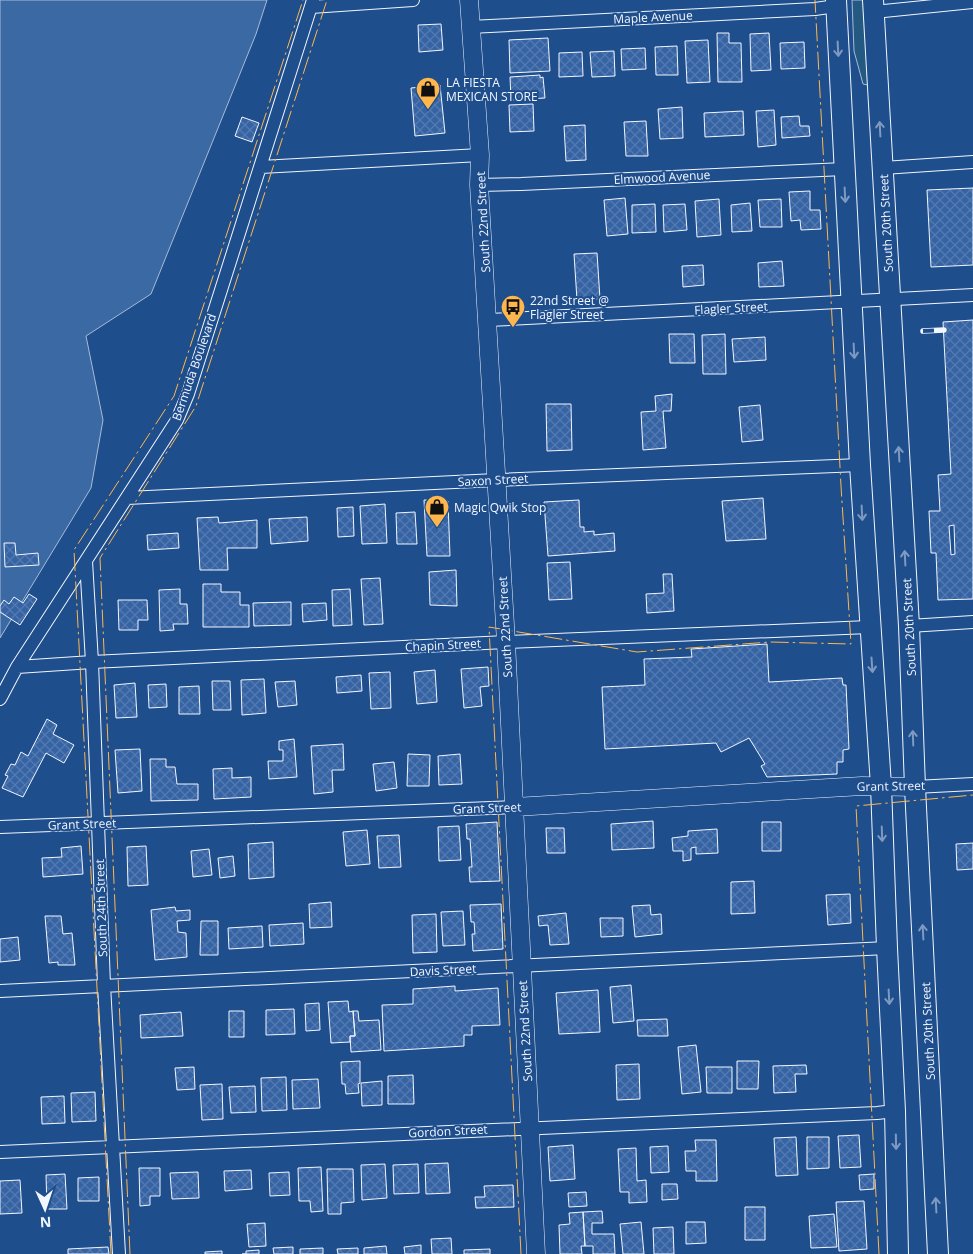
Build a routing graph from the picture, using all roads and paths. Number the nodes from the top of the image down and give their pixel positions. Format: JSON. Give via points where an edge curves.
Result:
{"nodes":[{"id":1,"x":413,"y":0,"type":"edge"},
{"id":2,"x":469,"y":0,"type":"edge"},
{"id":3,"x":973,"y":2,"type":"edge"},
{"id":4,"x":836,"y":3,"type":"edge"},
{"id":5,"x":312,"y":4,"type":"edge"},
{"id":6,"x":874,"y":6,"type":"edge"},
{"id":7,"x":470,"y":28,"type":"junction"},
{"id":8,"x":480,"y":155,"type":"junction"},
{"id":9,"x":973,"y":162,"type":"edge"},
{"id":10,"x":261,"y":167,"type":"junction"},
{"id":11,"x":883,"y":168,"type":"junction"},
{"id":12,"x":844,"y":169,"type":"junction"},
{"id":13,"x":479,"y":185,"type":"junction"},
{"id":14,"x":973,"y":295,"type":"edge"},
{"id":15,"x":890,"y":300,"type":"junction"},
{"id":16,"x":851,"y":302,"type":"junction"},
{"id":17,"x":488,"y":320,"type":"junction"},
{"id":18,"x":860,"y":465,"type":"junction"},
{"id":19,"x":496,"y":480,"type":"junction"},
{"id":20,"x":127,"y":498,"type":"junction"},
{"id":21,"x":86,"y":561,"type":"junction"},
{"id":22,"x":973,"y":622,"type":"edge"},
{"id":23,"x":909,"y":626,"type":"junction"},
{"id":24,"x":869,"y":627,"type":"junction"},
{"id":25,"x":506,"y":642,"type":"junction"},
{"id":26,"x":92,"y":662,"type":"junction"},
{"id":27,"x":17,"y":667,"type":"junction"},
{"id":28,"x":0,"y":699,"type":"edge"},
{"id":29,"x":973,"y":784,"type":"edge"},
{"id":30,"x":881,"y":786,"type":"junction"},
{"id":31,"x":915,"y":787,"type":"junction"},
{"id":32,"x":515,"y":807,"type":"junction"},
{"id":33,"x":97,"y":823,"type":"junction"},
{"id":34,"x":0,"y":827,"type":"edge"},
{"id":35,"x":886,"y":948,"type":"junction"},
{"id":36,"x":522,"y":967,"type":"junction"},
{"id":37,"x":104,"y":985,"type":"junction"},
{"id":38,"x":0,"y":991,"type":"edge"},
{"id":39,"x":895,"y":1111,"type":"junction"},
{"id":40,"x":530,"y":1128,"type":"junction"},
{"id":41,"x":113,"y":1146,"type":"junction"},
{"id":42,"x":0,"y":1152,"type":"edge"},
{"id":43,"x":119,"y":1254,"type":"edge"},
{"id":44,"x":536,"y":1254,"type":"edge"},
{"id":45,"x":898,"y":1254,"type":"edge"},
{"id":46,"x":938,"y":1254,"type":"edge"}],
"edges":[{"from":1,"to":5,"type":"street"},
{"from":2,"to":7,"type":"street","name":"South 22nd Street"},
{"from":3,"to":6,"type":"street"},
{"from":4,"to":7,"type":"street","name":"Maple Avenue","via":[[815,8]]},
{"from":4,"to":12,"type":"main road","one_way":true},
{"from":5,"to":10,"type":"street","name":"Bermuda Boulevard"},
{"from":11,"to":6,"type":"main road","name":"South 20th Street","one_way":true},
{"from":7,"to":8,"type":"street","name":"South 22nd Street"},
{"from":8,"to":10,"type":"street"},
{"from":8,"to":13,"type":"street","name":"South 22nd Street"},
{"from":9,"to":11,"type":"street"},
{"from":10,"to":20,"type":"street","name":"Bermuda Boulevard","via":[[188,394],[177,420]]},
{"from":11,"to":15,"type":"main road","name":"South 20th Street"},
{"from":12,"to":13,"type":"street","name":"Elmwood Avenue"},
{"from":12,"to":16,"type":"main road","one_way":true},
{"from":13,"to":17,"type":"street","name":"South 22nd Street"},
{"from":14,"to":15,"type":"street","name":"Flagler Street"},
{"from":15,"to":16,"type":"street","name":"Flagler Street"},
{"from":23,"to":15,"type":"main road","name":"South 20th Street","one_way":true},
{"from":16,"to":17,"type":"street","name":"Flagler Street"},
{"from":16,"to":18,"type":"main road","one_way":true},
{"from":17,"to":19,"type":"street","name":"South 22nd Street"},
{"from":18,"to":19,"type":"street","name":"Saxon Street"},
{"from":18,"to":24,"type":"main road","one_way":true},
{"from":19,"to":20,"type":"street","name":"Saxon Street"},
{"from":19,"to":25,"type":"street","name":"South 22nd Street"},
{"from":20,"to":21,"type":"street","name":"Bermuda Boulevard"},
{"from":21,"to":26,"type":"street","name":"South 24th Street"},
{"from":21,"to":27,"type":"street","name":"Bermuda Boulevard"},
{"from":22,"to":23,"type":"street"},
{"from":31,"to":23,"type":"main road","name":"South 20th Street","one_way":true},
{"from":24,"to":25,"type":"street","name":"Chapin Street"},
{"from":24,"to":30,"type":"main road","one_way":true},
{"from":25,"to":26,"type":"street","name":"Chapin Street"},
{"from":25,"to":32,"type":"street","name":"South 22nd Street"},
{"from":26,"to":27,"type":"street","name":"Chapin Street"},
{"from":26,"to":33,"type":"street","name":"South 24th Street"},
{"from":27,"to":28,"type":"street","name":"Bermuda Boulevard"},
{"from":29,"to":31,"type":"street","name":"Grant Street"},
{"from":30,"to":31,"type":"street","name":"Grant Street"},
{"from":30,"to":32,"type":"street","name":"Grant Street"},
{"from":30,"to":35,"type":"main road","one_way":true},
{"from":46,"to":31,"type":"main road","name":"South 20th Street","one_way":true},
{"from":32,"to":33,"type":"street","name":"Grant Street"},
{"from":32,"to":36,"type":"street","name":"South 22nd Street"},
{"from":33,"to":34,"type":"street","name":"Grant Street"},
{"from":33,"to":37,"type":"street","name":"South 24th Street"},
{"from":35,"to":36,"type":"street","name":"Davis Street"},
{"from":35,"to":39,"type":"main road","one_way":true},
{"from":36,"to":37,"type":"street","name":"Davis Street"},
{"from":36,"to":40,"type":"street","name":"South 22nd Street"},
{"from":37,"to":38,"type":"street","name":"Davis Street"},
{"from":37,"to":41,"type":"street","name":"South 24th Street"},
{"from":39,"to":40,"type":"street","name":"Gordon Street"},
{"from":39,"to":45,"type":"main road","one_way":true},
{"from":40,"to":41,"type":"street","name":"Gordon Street"},
{"from":40,"to":44,"type":"street","name":"South 22nd Street"},
{"from":41,"to":42,"type":"street","name":"Gordon Street"},
{"from":41,"to":43,"type":"street","name":"South 24th Street"}]}
